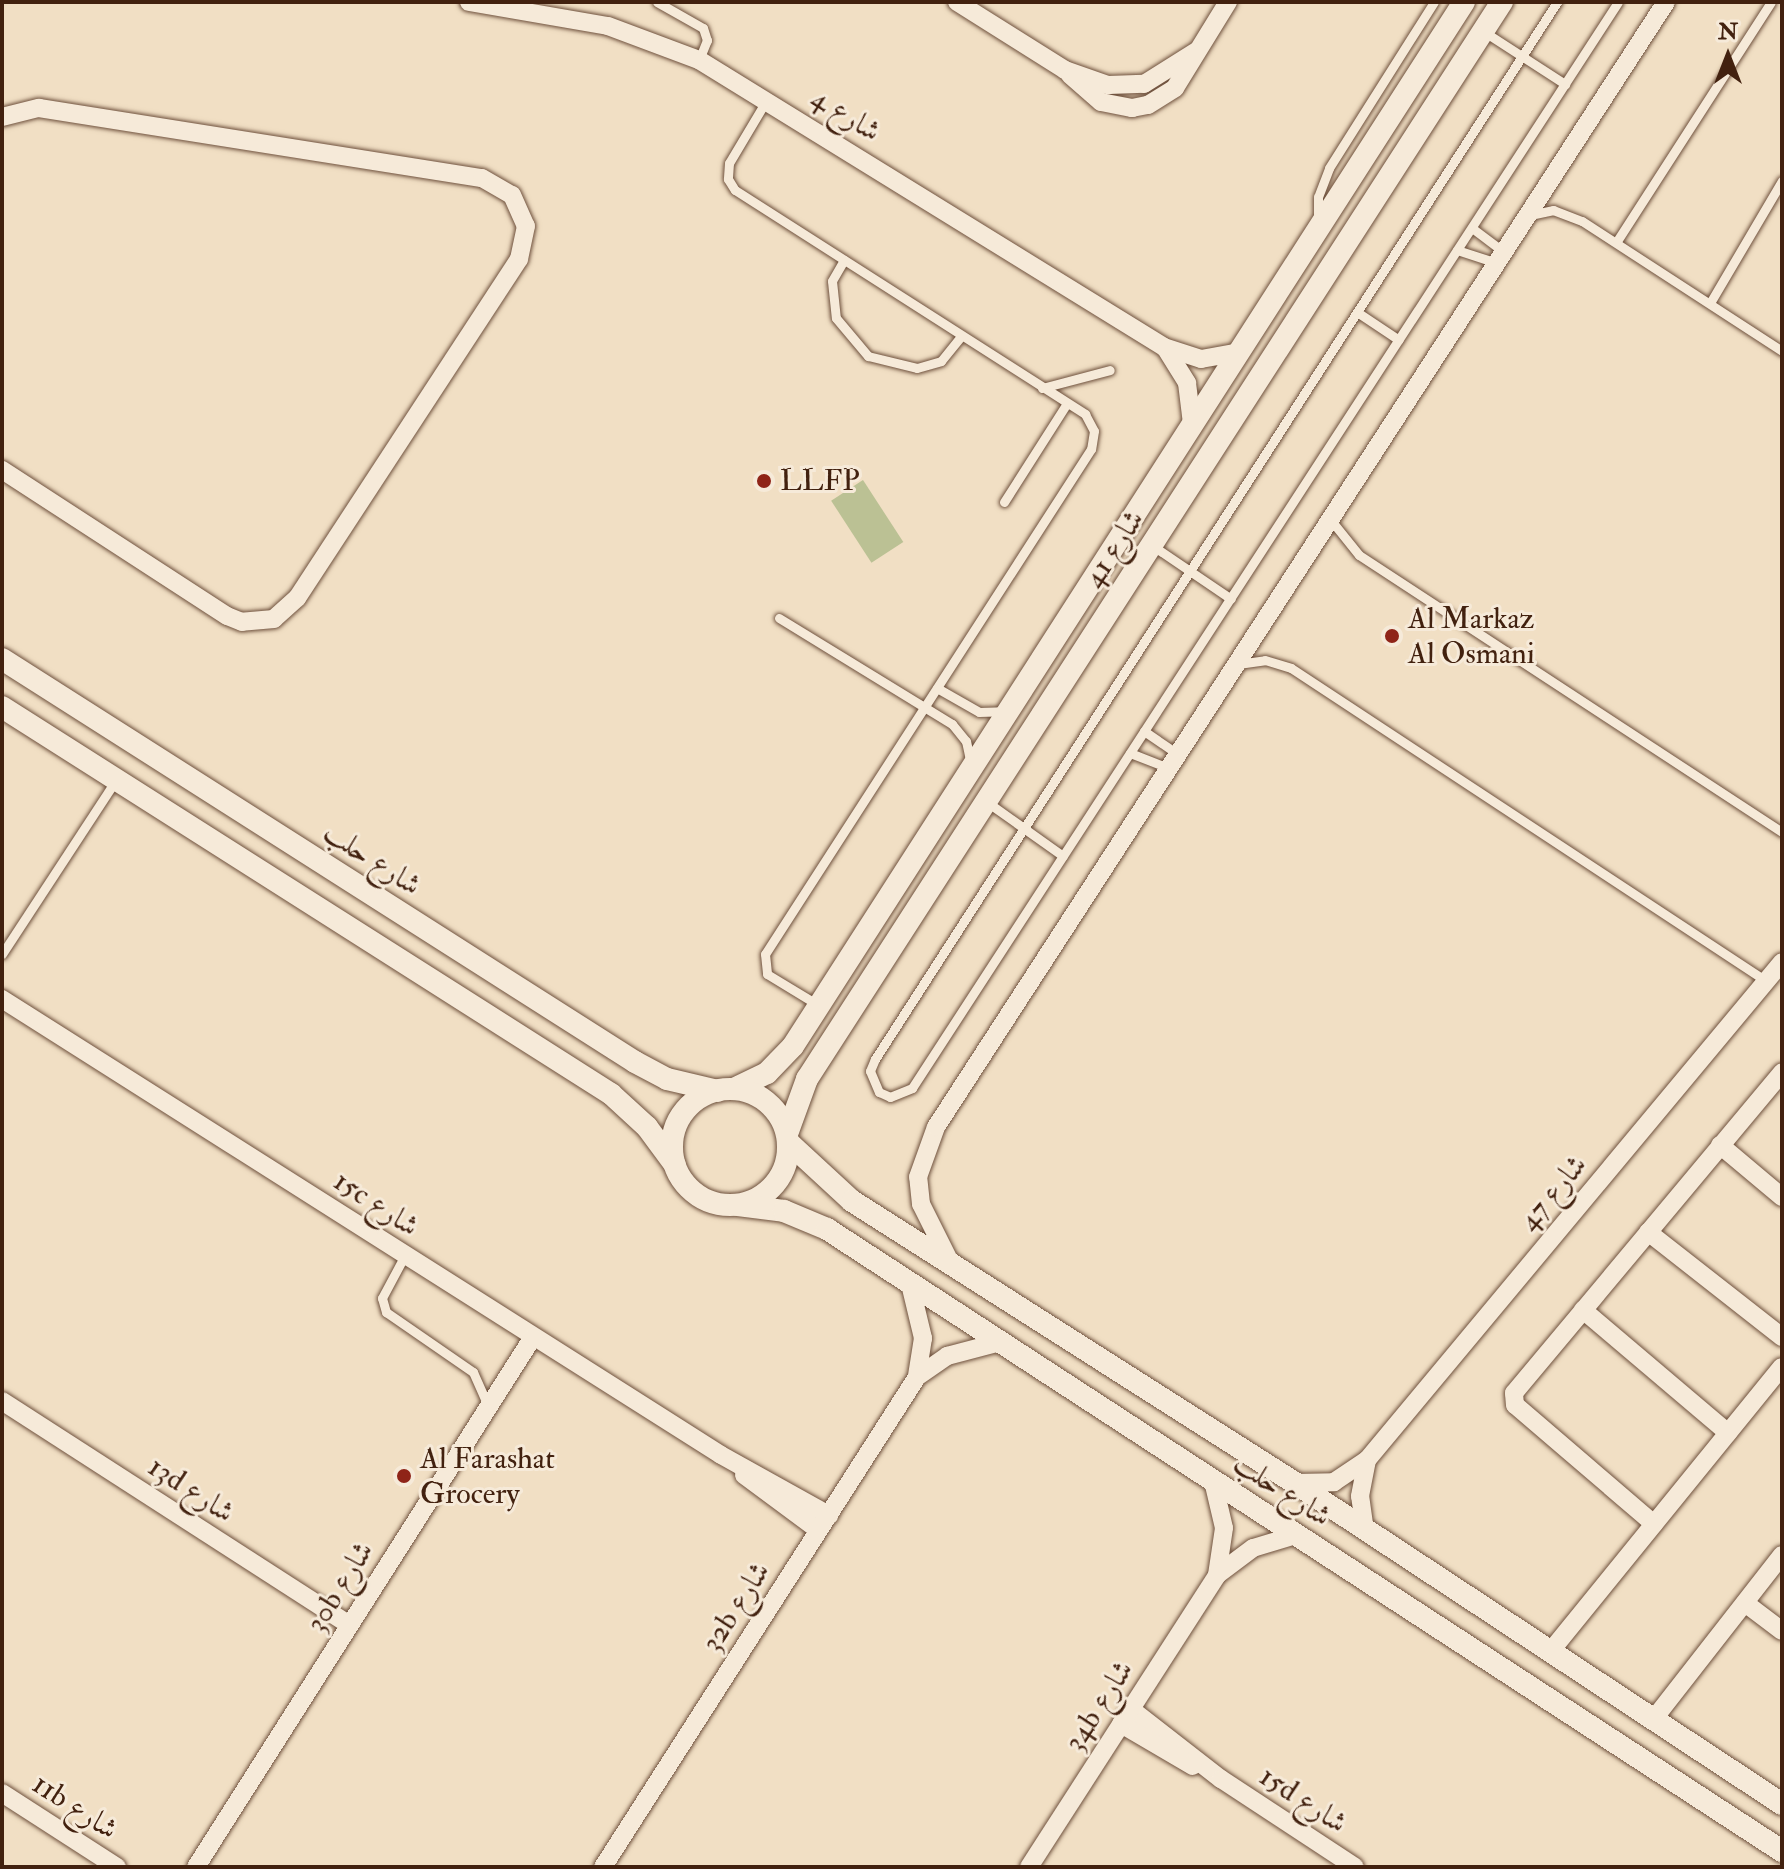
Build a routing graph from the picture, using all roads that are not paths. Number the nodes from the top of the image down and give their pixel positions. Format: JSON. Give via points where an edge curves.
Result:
{"nodes":[{"id":1,"x":469,"y":2,"type":"edge"},
{"id":2,"x":657,"y":2,"type":"edge"},
{"id":3,"x":957,"y":2,"type":"edge"},
{"id":4,"x":1228,"y":2,"type":"edge"},
{"id":5,"x":1434,"y":2,"type":"edge"},
{"id":6,"x":1464,"y":2,"type":"edge"},
{"id":7,"x":1502,"y":2,"type":"edge"},
{"id":8,"x":1557,"y":2,"type":"edge"},
{"id":9,"x":1618,"y":2,"type":"edge"},
{"id":10,"x":1666,"y":2,"type":"edge"},
{"id":11,"x":1771,"y":2,"type":"edge"},
{"id":12,"x":512,"y":5,"type":"edge"},
{"id":13,"x":1483,"y":31,"type":"junction"},
{"id":14,"x":1522,"y":56,"type":"junction"},
{"id":15,"x":699,"y":60,"type":"junction"},
{"id":16,"x":1565,"y":84,"type":"junction"},
{"id":17,"x":767,"y":98,"type":"junction"},
{"id":18,"x":2,"y":117,"type":"edge"},
{"id":19,"x":1782,"y":181,"type":"edge"},
{"id":20,"x":1523,"y":218,"type":"junction"},
{"id":21,"x":1319,"y":227,"type":"junction"},
{"id":22,"x":1472,"y":228,"type":"junction"},
{"id":23,"x":1617,"y":241,"type":"junction"},
{"id":24,"x":1457,"y":250,"type":"junction"},
{"id":25,"x":1498,"y":257,"type":"junction"},
{"id":26,"x":844,"y":260,"type":"junction"},
{"id":27,"x":1710,"y":303,"type":"junction"},
{"id":28,"x":1357,"y":312,"type":"junction"},
{"id":29,"x":961,"y":336,"type":"junction"},
{"id":30,"x":1399,"y":340,"type":"junction"},
{"id":31,"x":1164,"y":347,"type":"junction"},
{"id":32,"x":1782,"y":351,"type":"edge"},
{"id":33,"x":1239,"y":352,"type":"junction"},
{"id":34,"x":1110,"y":370,"type":"dead end"},
{"id":35,"x":1042,"y":388,"type":"junction"},
{"id":36,"x":1067,"y":403,"type":"junction"},
{"id":37,"x":1192,"y":424,"type":"junction"},
{"id":38,"x":2,"y":470,"type":"edge"},
{"id":39,"x":1004,"y":502,"type":"dead end"},
{"id":40,"x":1330,"y":518,"type":"junction"},
{"id":41,"x":1153,"y":546,"type":"junction"},
{"id":42,"x":1190,"y":571,"type":"junction"},
{"id":43,"x":1231,"y":599,"type":"junction"},
{"id":44,"x":779,"y":618,"type":"dead end"},
{"id":45,"x":2,"y":659,"type":"edge"},
{"id":46,"x":1238,"y":664,"type":"junction"},
{"id":47,"x":937,"y":688,"type":"junction"},
{"id":48,"x":2,"y":707,"type":"edge"},
{"id":49,"x":925,"y":707,"type":"junction"},
{"id":50,"x":1010,"y":708,"type":"junction"},
{"id":51,"x":1144,"y":731,"type":"junction"},
{"id":52,"x":1130,"y":753,"type":"junction"},
{"id":53,"x":1175,"y":762,"type":"junction"},
{"id":54,"x":968,"y":773,"type":"junction"},
{"id":55,"x":116,"y":780,"type":"junction"},
{"id":56,"x":986,"y":801,"type":"junction"},
{"id":57,"x":1024,"y":828,"type":"junction"},
{"id":58,"x":1782,"y":832,"type":"edge"},
{"id":59,"x":1063,"y":856,"type":"junction"},
{"id":60,"x":2,"y":954,"type":"edge"},
{"id":61,"x":1782,"y":962,"type":"edge"},
{"id":62,"x":1766,"y":981,"type":"junction"},
{"id":63,"x":2,"y":999,"type":"edge"},
{"id":64,"x":819,"y":1006,"type":"junction"},
{"id":65,"x":1782,"y":1072,"type":"edge"},
{"id":66,"x":726,"y":1090,"type":"junction"},
{"id":67,"x":788,"y":1138,"type":"junction"},
{"id":68,"x":1720,"y":1145,"type":"junction"},
{"id":69,"x":675,"y":1165,"type":"junction"},
{"id":70,"x":1782,"y":1197,"type":"edge"},
{"id":71,"x":738,"y":1205,"type":"junction"},
{"id":72,"x":1648,"y":1232,"type":"junction"},
{"id":73,"x":405,"y":1255,"type":"junction"},
{"id":74,"x":953,"y":1266,"type":"junction"},
{"id":75,"x":910,"y":1284,"type":"junction"},
{"id":76,"x":1583,"y":1310,"type":"junction"},
{"id":77,"x":533,"y":1337,"type":"junction"},
{"id":78,"x":1782,"y":1337,"type":"edge"},
{"id":79,"x":1000,"y":1342,"type":"junction"},
{"id":80,"x":1782,"y":1367,"type":"edge"},
{"id":81,"x":917,"y":1377,"type":"junction"},
{"id":82,"x":2,"y":1401,"type":"edge"},
{"id":83,"x":488,"y":1407,"type":"junction"},
{"id":84,"x":1728,"y":1433,"type":"junction"},
{"id":85,"x":1367,"y":1460,"type":"junction"},
{"id":86,"x":1213,"y":1481,"type":"junction"},
{"id":87,"x":1295,"y":1483,"type":"junction"},
{"id":88,"x":824,"y":1523,"type":"junction"},
{"id":89,"x":1654,"y":1524,"type":"junction"},
{"id":90,"x":1365,"y":1531,"type":"junction"},
{"id":91,"x":1296,"y":1535,"type":"junction"},
{"id":92,"x":1782,"y":1555,"type":"edge"},
{"id":93,"x":1217,"y":1575,"type":"junction"},
{"id":94,"x":1745,"y":1603,"type":"junction"},
{"id":95,"x":349,"y":1625,"type":"junction"},
{"id":96,"x":1782,"y":1631,"type":"edge"},
{"id":97,"x":1550,"y":1652,"type":"junction"},
{"id":98,"x":1126,"y":1716,"type":"junction"},
{"id":99,"x":1653,"y":1720,"type":"junction"},
{"id":100,"x":2,"y":1793,"type":"edge"},
{"id":101,"x":1782,"y":1804,"type":"edge"},
{"id":102,"x":1782,"y":1851,"type":"edge"},
{"id":103,"x":117,"y":1867,"type":"edge"},
{"id":104,"x":196,"y":1867,"type":"edge"},
{"id":105,"x":603,"y":1867,"type":"edge"},
{"id":106,"x":1029,"y":1867,"type":"edge"},
{"id":107,"x":1355,"y":1867,"type":"edge"}],
"edges":[{"from":1,"to":12,"type":"street","name":"شارع 4"},
{"from":2,"to":15,"type":"lane","via":[[703,28],[707,40]]},
{"from":3,"to":4,"type":"street","via":[[1065,70],[1101,102],[1132,108],[1175,88]]},
{"from":5,"to":21,"type":"lane","via":[[1329,168],[1318,197]]},
{"from":6,"to":21,"type":"street","name":"شارع 41"},
{"from":7,"to":13,"type":"street","name":"شارع 41"},
{"from":8,"to":14,"type":"lane"},
{"from":9,"to":16,"type":"lane"},
{"from":10,"to":20,"type":"street"},
{"from":11,"to":23,"type":"lane"},
{"from":12,"to":15,"type":"street","name":"شارع 4","via":[[608,26]]},
{"from":13,"to":14,"type":"lane"},
{"from":13,"to":41,"type":"street","name":"شارع 41"},
{"from":14,"to":16,"type":"lane"},
{"from":14,"to":28,"type":"lane"},
{"from":15,"to":17,"type":"street","name":"شارع 4"},
{"from":16,"to":22,"type":"lane"},
{"from":17,"to":26,"type":"lane","via":[[729,163],[728,179],[735,190]]},
{"from":17,"to":31,"type":"street","name":"شارع 4"},
{"from":18,"to":38,"type":"street","via":[[39,108],[482,178],[503,187],[519,204],[526,237],[519,259],[306,585],[274,619],[250,623],[227,616]]},
{"from":19,"to":27,"type":"lane"},
{"from":20,"to":23,"type":"lane","via":[[1553,210],[1569,213]]},
{"from":20,"to":25,"type":"street"},
{"from":21,"to":33,"type":"street","name":"شارع 41"},
{"from":22,"to":24,"type":"lane"},
{"from":22,"to":25,"type":"lane"},
{"from":23,"to":27,"type":"lane"},
{"from":24,"to":25,"type":"lane"},
{"from":24,"to":30,"type":"lane"},
{"from":25,"to":40,"type":"street"},
{"from":26,"to":29,"type":"lane"},
{"from":26,"to":29,"type":"lane","via":[[831,293],[836,318],[868,356],[917,368],[941,361]]},
{"from":27,"to":32,"type":"lane"},
{"from":28,"to":30,"type":"lane"},
{"from":28,"to":42,"type":"lane"},
{"from":29,"to":35,"type":"lane"},
{"from":30,"to":43,"type":"lane"},
{"from":31,"to":33,"type":"street","name":"شارع 4","via":[[1201,359]]},
{"from":31,"to":37,"type":"street","name":"شارع 4","via":[[1187,383]]},
{"from":33,"to":37,"type":"street","name":"شارع 41"},
{"from":34,"to":35,"type":"lane"},
{"from":35,"to":36,"type":"lane"},
{"from":36,"to":39,"type":"lane"},
{"from":36,"to":47,"type":"lane","via":[[1091,421],[1091,449]]},
{"from":37,"to":50,"type":"street","name":"شارع 41"},
{"from":40,"to":46,"type":"street"},
{"from":40,"to":58,"type":"lane","via":[[1359,555]]},
{"from":41,"to":42,"type":"lane"},
{"from":41,"to":56,"type":"street","name":"شارع 41"},
{"from":42,"to":43,"type":"lane"},
{"from":42,"to":57,"type":"lane"},
{"from":43,"to":51,"type":"lane"},
{"from":44,"to":49,"type":"lane"},
{"from":45,"to":66,"type":"street","name":"شارع حلب","via":[[635,1062],[667,1079]]},
{"from":46,"to":53,"type":"street"},
{"from":46,"to":62,"type":"lane","via":[[1265,660],[1291,668]]},
{"from":47,"to":49,"type":"lane"},
{"from":47,"to":50,"type":"lane","via":[[979,712]]},
{"from":48,"to":55,"type":"street"},
{"from":49,"to":54,"type":"lane","via":[[960,732],[969,751]]},
{"from":49,"to":64,"type":"lane","via":[[765,954],[767,974]]},
{"from":50,"to":54,"type":"street","name":"شارع 41"},
{"from":51,"to":52,"type":"lane"},
{"from":51,"to":53,"type":"lane"},
{"from":52,"to":53,"type":"lane"},
{"from":52,"to":59,"type":"lane"},
{"from":53,"to":74,"type":"street","via":[[923,1151],[918,1177],[921,1204]]},
{"from":54,"to":64,"type":"street","name":"شارع 41"},
{"from":55,"to":60,"type":"lane"},
{"from":55,"to":69,"type":"street","via":[[611,1094],[647,1127]]},
{"from":56,"to":57,"type":"lane"},
{"from":56,"to":67,"type":"street","name":"شارع 41","via":[[807,1079]]},
{"from":57,"to":59,"type":"lane"},
{"from":57,"to":59,"type":"lane","via":[[875,1059],[870,1071],[879,1092],[890,1097],[912,1088]]},
{"from":61,"to":62,"type":"street","name":"شارع 47"},
{"from":62,"to":85,"type":"street","name":"شارع 47"},
{"from":63,"to":73,"type":"street","name":"15c شارع"},
{"from":64,"to":66,"type":"street","name":"شارع 41","via":[[781,1061]]},
{"from":65,"to":68,"type":"street"},
{"from":66,"to":67,"type":"street","via":[[762,1099]]},
{"from":66,"to":69,"type":"street","via":[[690,1106],[680,1118],[674,1133]]},
{"from":67,"to":71,"type":"street","via":[[775,1183]]},
{"from":67,"to":74,"type":"street","name":"شارع حلب","via":[[852,1201]]},
{"from":68,"to":70,"type":"street"},
{"from":68,"to":72,"type":"street"},
{"from":69,"to":71,"type":"street","via":[[700,1196]]},
{"from":71,"to":75,"type":"street","name":"شارع حلب","via":[[806,1219]]},
{"from":72,"to":76,"type":"street"},
{"from":72,"to":78,"type":"street"},
{"from":73,"to":77,"type":"street","name":"15c شارع"},
{"from":73,"to":83,"type":"lane","via":[[382,1298],[386,1312],[473,1372]]},
{"from":74,"to":87,"type":"street","name":"شارع حلب"},
{"from":75,"to":79,"type":"street","name":"شارع حلب"},
{"from":75,"to":81,"type":"street","name":"32b شارع","via":[[923,1338]]},
{"from":76,"to":84,"type":"street"},
{"from":76,"to":89,"type":"street","via":[[1513,1399]]},
{"from":77,"to":83,"type":"street","name":"30b شارع"},
{"from":77,"to":88,"type":"street","name":"15c شارع"},
{"from":79,"to":81,"type":"street","name":"32b شارع","via":[[955,1352]]},
{"from":79,"to":86,"type":"street","name":"شارع حلب"},
{"from":80,"to":84,"type":"street"},
{"from":81,"to":88,"type":"street","name":"32b شارع"},
{"from":82,"to":95,"type":"street","name":"13d شارع"},
{"from":83,"to":95,"type":"street","name":"30b شارع"},
{"from":84,"to":89,"type":"street"},
{"from":85,"to":87,"type":"street","name":"شارع 47","via":[[1334,1482]]},
{"from":85,"to":90,"type":"street","via":[[1360,1496]]},
{"from":86,"to":91,"type":"street","name":"شارع حلب"},
{"from":86,"to":93,"type":"street","name":"34b شارع","via":[[1224,1528]]},
{"from":87,"to":90,"type":"street","name":"شارع حلب"},
{"from":88,"to":105,"type":"street","name":"32b شارع"},
{"from":89,"to":97,"type":"street"},
{"from":90,"to":97,"type":"street","name":"شارع حلب"},
{"from":91,"to":93,"type":"street","name":"34b شارع","via":[[1253,1548]]},
{"from":91,"to":102,"type":"street","name":"شارع حلب"},
{"from":92,"to":94,"type":"street"},
{"from":93,"to":98,"type":"street","name":"34b شارع"},
{"from":94,"to":96,"type":"street"},
{"from":94,"to":99,"type":"street"},
{"from":95,"to":104,"type":"street","name":"30b شارع"},
{"from":97,"to":99,"type":"street","name":"شارع حلب"},
{"from":98,"to":106,"type":"street","name":"34b شارع"},
{"from":98,"to":107,"type":"street","name":"15d شارع"},
{"from":99,"to":101,"type":"street","name":"شارع حلب"},
{"from":100,"to":103,"type":"street","name":"11b شارع"}]}
